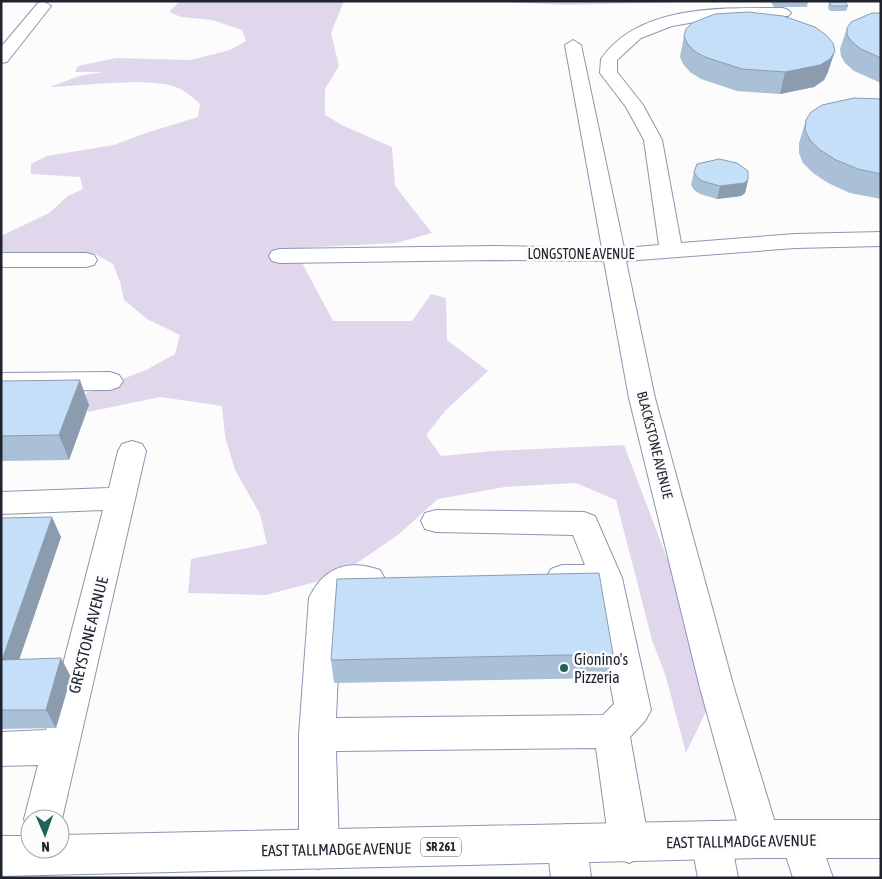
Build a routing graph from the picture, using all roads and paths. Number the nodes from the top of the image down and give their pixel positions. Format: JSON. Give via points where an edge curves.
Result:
{"nodes":[{"id":1,"x":43,"y":6,"type":"dead end"},
{"id":2,"x":783,"y":12,"type":"dead end"},
{"id":3,"x":573,"y":45,"type":"dead end"},
{"id":4,"x":1,"y":58,"type":"edge"},
{"id":5,"x":881,"y":240,"type":"edge"},
{"id":6,"x":671,"y":252,"type":"junction"},
{"id":7,"x":280,"y":256,"type":"dead end"},
{"id":8,"x":616,"y":256,"type":"junction"},
{"id":9,"x":1,"y":260,"type":"edge"},
{"id":10,"x":86,"y":260,"type":"dead end"},
{"id":11,"x":110,"y":381,"type":"dead end"},
{"id":12,"x":1,"y":382,"type":"edge"},
{"id":13,"x":132,"y":451,"type":"dead end"},
{"id":14,"x":121,"y":498,"type":"junction"},
{"id":15,"x":1,"y":503,"type":"edge"},
{"id":16,"x":436,"y":521,"type":"dead end"},
{"id":17,"x":528,"y":578,"type":"edge"},
{"id":18,"x":606,"y":578,"type":"junction"},
{"id":19,"x":401,"y":579,"type":"edge"},
{"id":20,"x":610,"y":731,"type":"junction"},
{"id":21,"x":317,"y":735,"type":"junction"},
{"id":22,"x":60,"y":747,"type":"junction"},
{"id":23,"x":1,"y":749,"type":"edge"},
{"id":24,"x":45,"y":809,"type":"edge"},
{"id":25,"x":881,"y":839,"type":"edge"},
{"id":26,"x":711,"y":840,"type":"junction"},
{"id":27,"x":761,"y":840,"type":"junction"},
{"id":28,"x":801,"y":840,"type":"junction"},
{"id":29,"x":629,"y":843,"type":"junction"},
{"id":30,"x":319,"y":849,"type":"junction"},
{"id":31,"x":53,"y":859,"type":"edge"},
{"id":32,"x":569,"y":861,"type":"edge"},
{"id":33,"x":86,"y":866,"type":"edge"},
{"id":34,"x":718,"y":878,"type":"edge"},
{"id":35,"x":813,"y":878,"type":"edge"}],
"edges":[{"from":1,"to":4,"type":"street"},
{"from":2,"to":6,"type":"street","via":[[725,12],[687,18],[634,36],[609,59],[608,72],[634,105],[654,140]]},
{"from":3,"to":8,"type":"street","name":"BLACKSTONE AVENUE"},
{"from":5,"to":6,"type":"street","name":"LONGSTONE AVENUE","via":[[794,241]]},
{"from":6,"to":8,"type":"street","name":"LONGSTONE AVENUE"},
{"from":7,"to":8,"type":"street","name":"LONGSTONE AVENUE","via":[[495,253]]},
{"from":8,"to":27,"type":"street","name":"BLACKSTONE AVENUE","via":[[642,398],[717,688]]},
{"from":9,"to":10,"type":"street"},
{"from":11,"to":12,"type":"street"},
{"from":13,"to":14,"type":"street","name":"GREYSTONE AVENUE"},
{"from":14,"to":15,"type":"street"},
{"from":14,"to":22,"type":"street","name":"GREYSTONE AVENUE"},
{"from":16,"to":18,"type":"street","via":[[584,524]]},
{"from":17,"to":18,"type":"street"},
{"from":18,"to":20,"type":"street","via":[[633,710]]},
{"from":19,"to":21,"type":"street","via":[[342,579],[325,598]]},
{"from":20,"to":21,"type":"street"},
{"from":20,"to":29,"type":"street"},
{"from":21,"to":30,"type":"street"},
{"from":22,"to":23,"type":"street"},
{"from":22,"to":24,"type":"street","name":"GREYSTONE AVENUE"},
{"from":25,"to":28,"type":"street","name":"EAST TALLMADGE AVENUE","number":"SR 261"},
{"from":26,"to":27,"type":"street","name":"EAST TALLMADGE AVENUE","number":"SR 261"},
{"from":26,"to":29,"type":"street","name":"EAST TALLMADGE AVENUE","number":"SR 261"},
{"from":26,"to":34,"type":"street"},
{"from":27,"to":28,"type":"street","name":"EAST TALLMADGE AVENUE","number":"SR 261"},
{"from":28,"to":35,"type":"street"},
{"from":29,"to":32,"type":"street","name":"EAST TALLMADGE AVENUE","number":"SR 261"},
{"from":30,"to":32,"type":"street","name":"EAST TALLMADGE AVENUE","number":"SR 261"},
{"from":30,"to":33,"type":"street","name":"EAST TALLMADGE AVENUE","number":"SR 261"},
{"from":31,"to":33,"type":"street","name":"EAST TALLMADGE AVENUE","number":"SR 261"}]}
